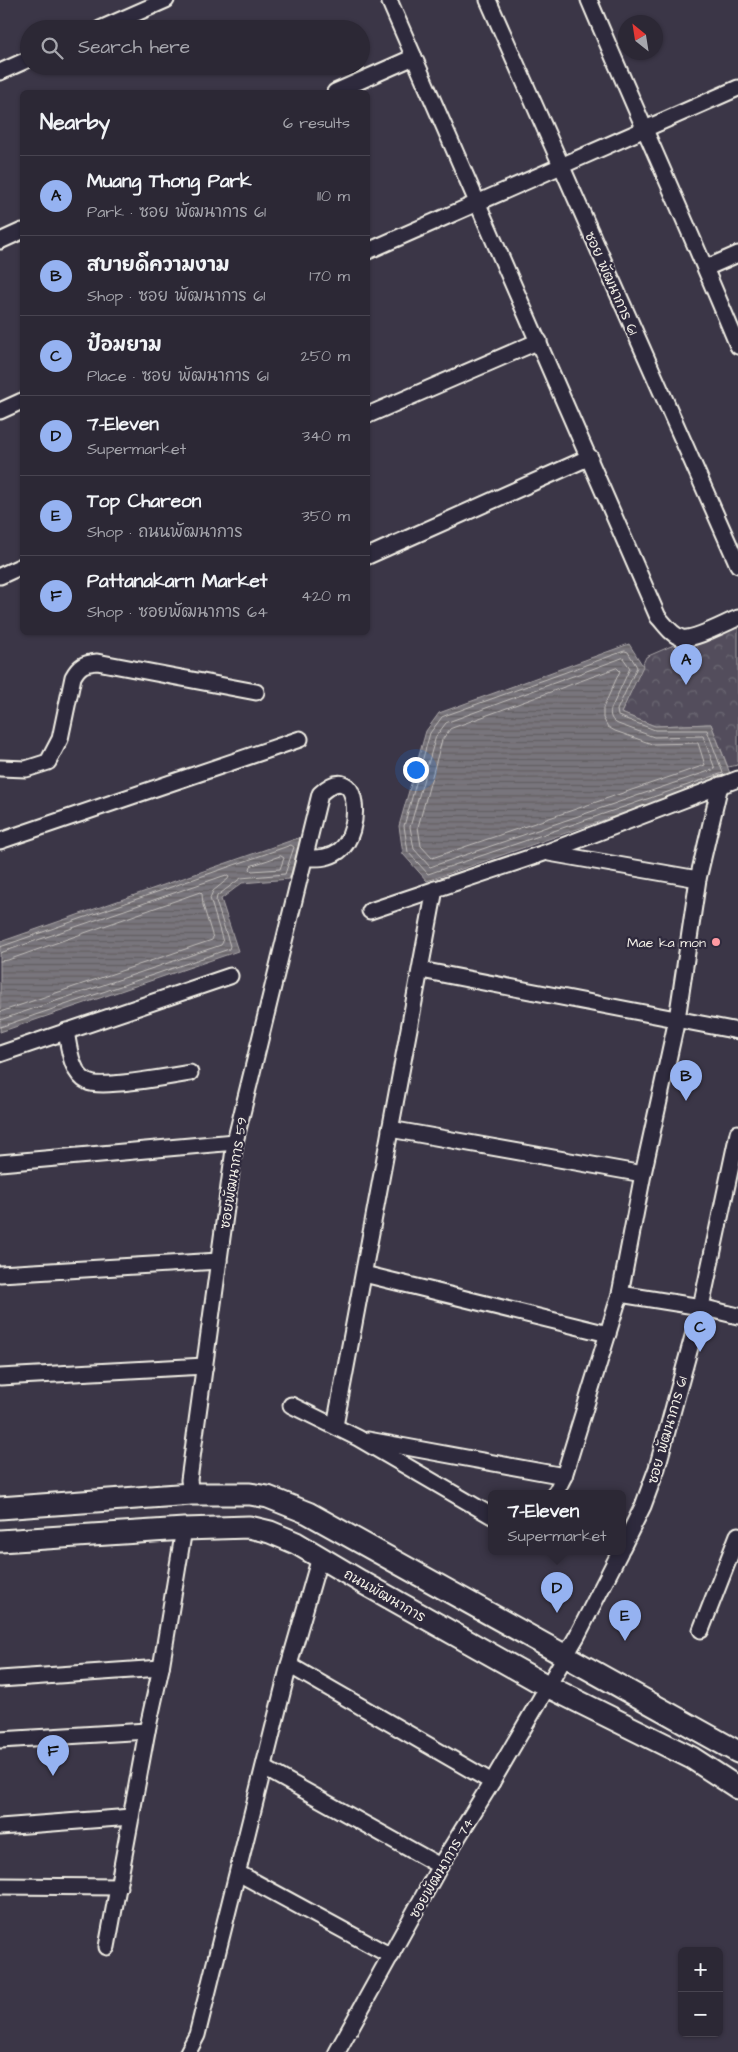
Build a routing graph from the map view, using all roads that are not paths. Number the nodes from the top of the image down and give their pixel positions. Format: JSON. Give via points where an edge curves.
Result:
{"nodes":[{"id":1,"x":166,"y":0,"type":"edge"},
{"id":2,"x":390,"y":0,"type":"edge"},
{"id":3,"x":488,"y":0,"type":"edge"},
{"id":4,"x":588,"y":0,"type":"edge"},
{"id":5,"x":120,"y":20,"type":"edge"},
{"id":6,"x":414,"y":58,"type":"junction"},
{"id":7,"x":20,"y":63,"type":"edge"},
{"id":8,"x":0,"y":72,"type":"edge"},
{"id":9,"x":738,"y":88,"type":"edge"},
{"id":10,"x":341,"y":90,"type":"edge"},
{"id":11,"x":644,"y":130,"type":"junction"},
{"id":12,"x":560,"y":166,"type":"junction"},
{"id":13,"x":479,"y":202,"type":"junction"},
{"id":14,"x":20,"y":232,"type":"edge"},
{"id":15,"x":0,"y":241,"type":"edge"},
{"id":16,"x":370,"y":249,"type":"edge"},
{"id":17,"x":738,"y":254,"type":"edge"},
{"id":18,"x":706,"y":268,"type":"junction"},
{"id":19,"x":539,"y":341,"type":"junction"},
{"id":20,"x":738,"y":346,"type":"edge"},
{"id":21,"x":20,"y":402,"type":"edge"},
{"id":22,"x":0,"y":410,"type":"edge"},
{"id":23,"x":370,"y":413,"type":"edge"},
{"id":24,"x":590,"y":457,"type":"junction"},
{"id":25,"x":370,"y":555,"type":"edge"},
{"id":26,"x":738,"y":565,"type":"edge"},
{"id":27,"x":20,"y":567,"type":"edge"},
{"id":28,"x":0,"y":576,"type":"edge"},
{"id":29,"x":738,"y":618,"type":"edge"},
{"id":30,"x":256,"y":692,"type":"dead end"},
{"id":31,"x":300,"y":739,"type":"dead end"},
{"id":32,"x":0,"y":768,"type":"edge"},
{"id":33,"x":738,"y":779,"type":"edge"},
{"id":34,"x":720,"y":785,"type":"junction"},
{"id":35,"x":0,"y":841,"type":"edge"},
{"id":36,"x":547,"y":852,"type":"junction"},
{"id":37,"x":304,"y":858,"type":"junction"},
{"id":38,"x":698,"y":879,"type":"junction"},
{"id":39,"x":435,"y":889,"type":"junction"},
{"id":40,"x":370,"y":911,"type":"dead end"},
{"id":41,"x":420,"y":970,"type":"junction"},
{"id":42,"x":230,"y":976,"type":"dead end"},
{"id":43,"x":677,"y":1019,"type":"junction"},
{"id":44,"x":66,"y":1031,"type":"junction"},
{"id":45,"x":738,"y":1031,"type":"edge"},
{"id":46,"x":0,"y":1054,"type":"edge"},
{"id":47,"x":190,"y":1073,"type":"dead end"},
{"id":48,"x":390,"y":1129,"type":"junction"},
{"id":49,"x":738,"y":1133,"type":"edge"},
{"id":50,"x":235,"y":1142,"type":"junction"},
{"id":51,"x":0,"y":1163,"type":"edge"},
{"id":52,"x":643,"y":1174,"type":"junction"},
{"id":53,"x":219,"y":1261,"type":"junction"},
{"id":54,"x":0,"y":1274,"type":"edge"},
{"id":55,"x":364,"y":1274,"type":"junction"},
{"id":56,"x":620,"y":1294,"type":"junction"},
{"id":57,"x":701,"y":1307,"type":"junction"},
{"id":58,"x":738,"y":1316,"type":"edge"},
{"id":59,"x":608,"y":1334,"type":"junction"},
{"id":60,"x":205,"y":1366,"type":"junction"},
{"id":61,"x":0,"y":1377,"type":"edge"},
{"id":62,"x":291,"y":1405,"type":"dead end"},
{"id":63,"x":335,"y":1426,"type":"junction"},
{"id":64,"x":358,"y":1438,"type":"junction"},
{"id":65,"x":564,"y":1476,"type":"junction"},
{"id":66,"x":557,"y":1490,"type":"edge"},
{"id":67,"x":190,"y":1494,"type":"junction"},
{"id":68,"x":0,"y":1508,"type":"edge"},
{"id":69,"x":488,"y":1514,"type":"edge"},
{"id":70,"x":184,"y":1528,"type":"junction"},
{"id":71,"x":738,"y":1535,"type":"edge"},
{"id":72,"x":626,"y":1540,"type":"edge"},
{"id":73,"x":0,"y":1541,"type":"edge"},
{"id":74,"x":618,"y":1555,"type":"edge"},
{"id":75,"x":320,"y":1557,"type":"junction"},
{"id":76,"x":701,"y":1630,"type":"dead end"},
{"id":77,"x":564,"y":1656,"type":"junction"},
{"id":78,"x":289,"y":1665,"type":"junction"},
{"id":79,"x":162,"y":1668,"type":"junction"},
{"id":80,"x":0,"y":1679,"type":"edge"},
{"id":81,"x":547,"y":1686,"type":"junction"},
{"id":82,"x":147,"y":1730,"type":"junction"},
{"id":83,"x":0,"y":1740,"type":"edge"},
{"id":84,"x":738,"y":1752,"type":"edge"},
{"id":85,"x":264,"y":1768,"type":"junction"},
{"id":86,"x":492,"y":1782,"type":"junction"},
{"id":87,"x":738,"y":1788,"type":"edge"},
{"id":88,"x":131,"y":1817,"type":"junction"},
{"id":89,"x":0,"y":1827,"type":"edge"},
{"id":90,"x":440,"y":1866,"type":"junction"},
{"id":91,"x":238,"y":1873,"type":"junction"},
{"id":92,"x":0,"y":1886,"type":"edge"},
{"id":93,"x":119,"y":1887,"type":"junction"},
{"id":94,"x":107,"y":1947,"type":"dead end"},
{"id":95,"x":391,"y":1956,"type":"junction"},
{"id":96,"x":188,"y":2052,"type":"edge"},
{"id":97,"x":336,"y":2052,"type":"edge"}],
"edges":[{"from":1,"to":5,"type":"street"},
{"from":2,"to":6,"type":"street"},
{"from":3,"to":12,"type":"street","name":"ซอย พัฒนาการ 61"},
{"from":4,"to":11,"type":"street"},
{"from":6,"to":10,"type":"street"},
{"from":6,"to":13,"type":"street"},
{"from":7,"to":8,"type":"street"},
{"from":9,"to":11,"type":"street"},
{"from":11,"to":12,"type":"street"},
{"from":11,"to":18,"type":"street"},
{"from":12,"to":13,"type":"street"},
{"from":12,"to":26,"type":"street","name":"ซอย พัฒนาการ 61"},
{"from":13,"to":16,"type":"street"},
{"from":13,"to":19,"type":"street"},
{"from":14,"to":15,"type":"street"},
{"from":17,"to":18,"type":"street"},
{"from":18,"to":20,"type":"street"},
{"from":19,"to":23,"type":"street"},
{"from":19,"to":24,"type":"street"},
{"from":21,"to":22,"type":"street"},
{"from":24,"to":25,"type":"street"},
{"from":24,"to":29,"type":"street","via":[[658,617],[670,631],[682,638]]},
{"from":27,"to":28,"type":"street"},
{"from":30,"to":32,"type":"street","via":[[86,662],[73,677],[60,738],[48,762],[26,768]]},
{"from":31,"to":35,"type":"street"},
{"from":33,"to":34,"type":"street"},
{"from":34,"to":36,"type":"street"},
{"from":34,"to":38,"type":"street"},
{"from":36,"to":38,"type":"street"},
{"from":36,"to":39,"type":"street"},
{"from":37,"to":37,"type":"street","name":"ซอยพัฒนาการ 59","via":[[320,794],[336,784],[344,785],[355,798],[351,832],[345,846],[328,857]]},
{"from":37,"to":50,"type":"street","name":"ซอยพัฒนาการ 59"},
{"from":38,"to":43,"type":"street"},
{"from":39,"to":40,"type":"street"},
{"from":39,"to":41,"type":"street"},
{"from":41,"to":43,"type":"street"},
{"from":41,"to":48,"type":"street"},
{"from":42,"to":44,"type":"street"},
{"from":43,"to":45,"type":"street"},
{"from":43,"to":52,"type":"street"},
{"from":44,"to":46,"type":"street"},
{"from":44,"to":47,"type":"street","via":[[72,1060],[88,1083],[104,1084]]},
{"from":48,"to":52,"type":"street"},
{"from":48,"to":55,"type":"street"},
{"from":49,"to":57,"type":"street","name":"ซอย พัฒนาการ 61"},
{"from":50,"to":51,"type":"street"},
{"from":50,"to":53,"type":"street","name":"ซอยพัฒนาการ 59"},
{"from":52,"to":56,"type":"street"},
{"from":53,"to":54,"type":"street"},
{"from":53,"to":60,"type":"street","name":"ซอยพัฒนาการ 59"},
{"from":55,"to":59,"type":"street"},
{"from":55,"to":63,"type":"street"},
{"from":56,"to":57,"type":"street"},
{"from":56,"to":59,"type":"street"},
{"from":57,"to":58,"type":"street"},
{"from":57,"to":72,"type":"street","name":"ซอย พัฒนาการ 61","via":[[657,1468]]},
{"from":59,"to":65,"type":"street"},
{"from":60,"to":61,"type":"street"},
{"from":60,"to":67,"type":"street","name":"ซอยพัฒนาการ 59","via":[[189,1480]]},
{"from":62,"to":63,"type":"street"},
{"from":63,"to":64,"type":"street"},
{"from":64,"to":65,"type":"street"},
{"from":64,"to":69,"type":"street"},
{"from":65,"to":66,"type":"street"},
{"from":67,"to":68,"type":"main road"},
{"from":67,"to":77,"type":"main road","via":[[250,1494],[300,1509]]},
{"from":70,"to":73,"type":"main road","name":"ถนนพัฒนาการ"},
{"from":70,"to":75,"type":"main road","name":"ถนนพัฒนาการ","via":[[249,1527],[270,1532]]},
{"from":70,"to":79,"type":"street"},
{"from":71,"to":76,"type":"street"},
{"from":74,"to":77,"type":"street"},
{"from":75,"to":78,"type":"street"},
{"from":75,"to":81,"type":"main road","name":"ถนนพัฒนาการ"},
{"from":77,"to":81,"type":"street","name":"ซอยพัฒนาการ 74"},
{"from":77,"to":84,"type":"main road"},
{"from":78,"to":85,"type":"street"},
{"from":78,"to":86,"type":"street"},
{"from":79,"to":80,"type":"street"},
{"from":79,"to":82,"type":"street"},
{"from":81,"to":86,"type":"street","name":"ซอยพัฒนาการ 74"},
{"from":81,"to":87,"type":"main road","name":"ถนนพัฒนาการ","via":[[692,1758]]},
{"from":82,"to":83,"type":"street"},
{"from":82,"to":88,"type":"street"},
{"from":85,"to":90,"type":"street"},
{"from":85,"to":91,"type":"street"},
{"from":86,"to":90,"type":"street","name":"ซอยพัฒนาการ 74"},
{"from":88,"to":89,"type":"street"},
{"from":88,"to":93,"type":"street"},
{"from":90,"to":95,"type":"street","name":"ซอยพัฒนาการ 74"},
{"from":91,"to":95,"type":"street"},
{"from":91,"to":96,"type":"street","via":[[197,2035]]},
{"from":92,"to":93,"type":"street"},
{"from":93,"to":94,"type":"street"},
{"from":95,"to":97,"type":"street","name":"ซอยพัฒนาการ 74"}]}
